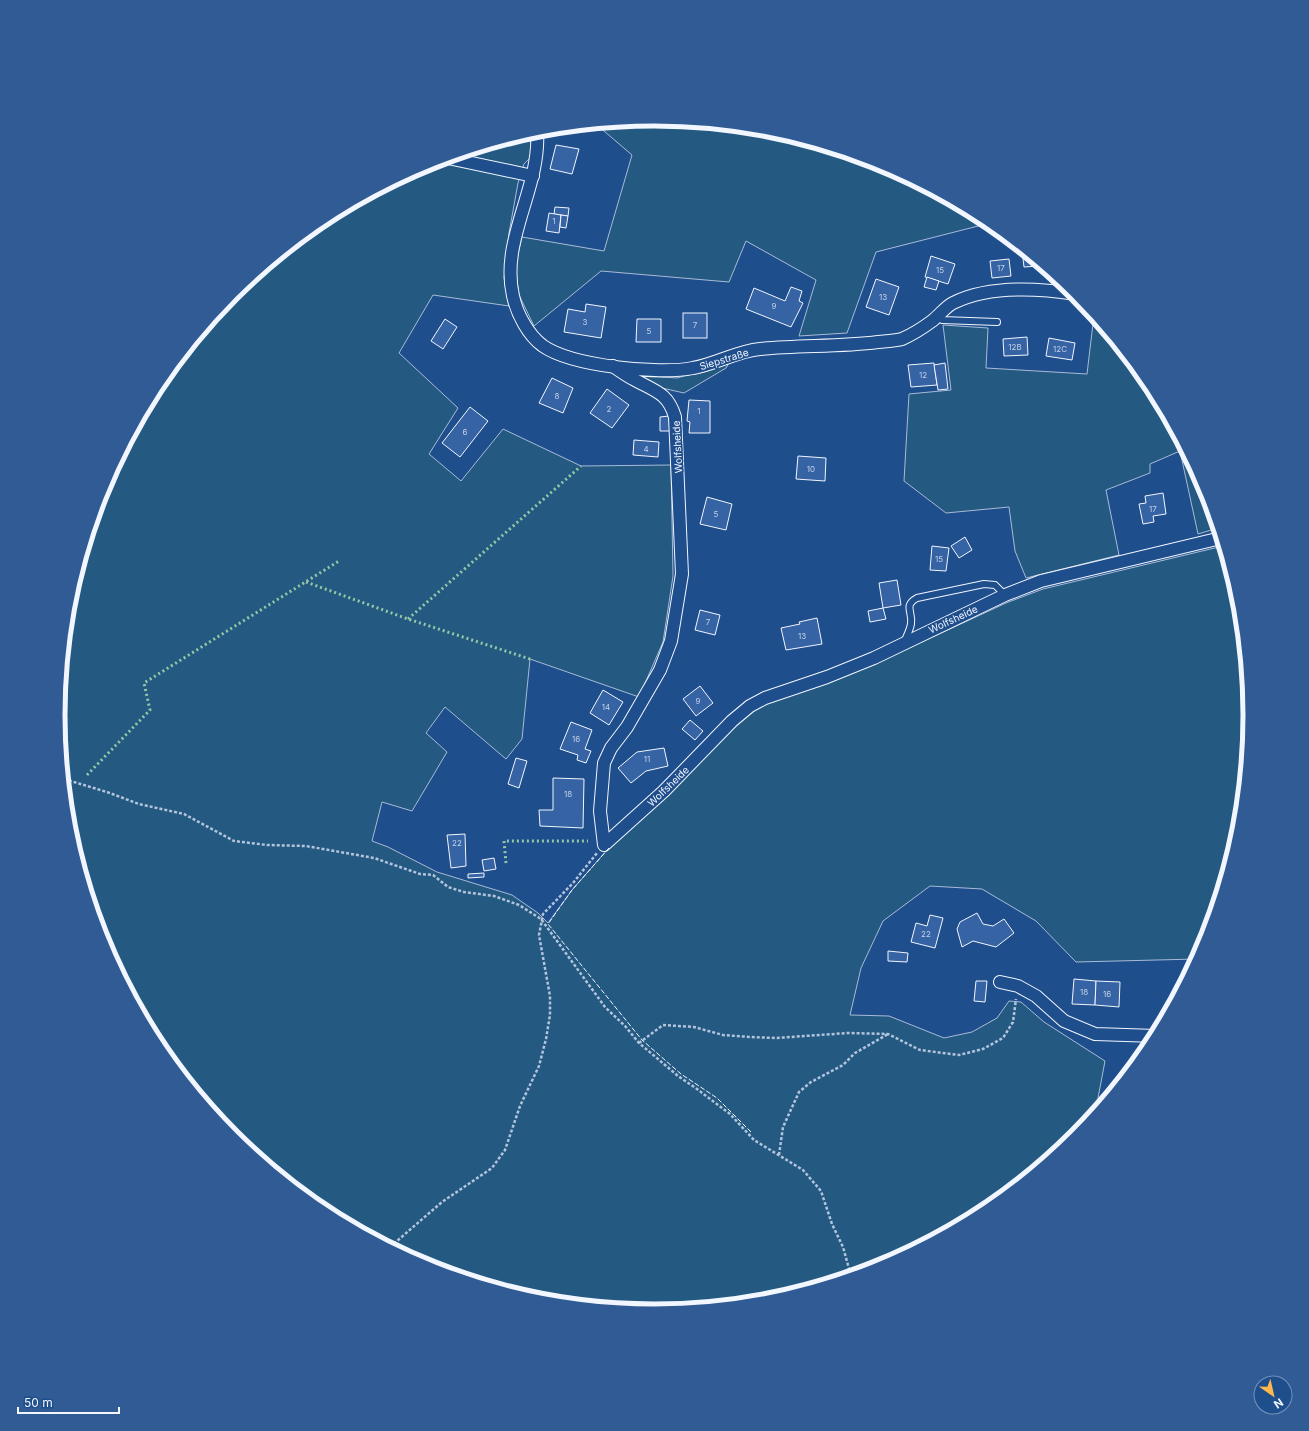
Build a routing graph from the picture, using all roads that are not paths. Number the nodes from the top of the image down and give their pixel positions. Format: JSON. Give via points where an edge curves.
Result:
{"nodes":[{"id":1,"x":537,"y":137,"type":"edge"},
{"id":2,"x":457,"y":160,"type":"edge"},
{"id":3,"x":533,"y":176,"type":"junction"},
{"id":4,"x":1064,"y":292,"type":"edge"},
{"id":5,"x":937,"y":316,"type":"junction"},
{"id":6,"x":997,"y":322,"type":"dead end"},
{"id":7,"x":613,"y":366,"type":"junction"},
{"id":8,"x":1217,"y":539,"type":"edge"},
{"id":9,"x":1005,"y":595,"type":"junction"},
{"id":10,"x":904,"y":642,"type":"junction"},
{"id":11,"x":1000,"y":982,"type":"dead end"},
{"id":12,"x":1149,"y":1036,"type":"edge"}],
"edges":[{"from":1,"to":3,"type":"street","name":"Siepstraße"},
{"from":2,"to":3,"type":"street"},
{"from":3,"to":7,"type":"street","name":"Siepstraße","via":[[513,243],[510,271],[512,295],[517,310],[525,326],[543,346],[573,359]]},
{"from":4,"to":5,"type":"street","name":"Siepstraße","via":[[1008,290],[977,294],[951,304]]},
{"from":5,"to":6,"type":"lane","via":[[942,320]]},
{"from":5,"to":7,"type":"street","name":"Siepstraße","via":[[902,339],[862,344],[758,349],[694,368],[667,372]]},
{"from":7,"to":10,"type":"street","name":"Wolfsheide","via":[[662,394],[672,405],[675,417],[682,574],[671,641],[660,670],[604,763],[600,811],[604,845],[664,791],[750,706],[765,698],[874,658]]},
{"from":8,"to":9,"type":"street","name":"Wolfsheide","via":[[1041,581]]},
{"from":9,"to":10,"type":"street","name":"Wolfsheide"},
{"from":9,"to":10,"type":"lane","via":[[995,585],[984,584],[917,598],[911,602],[911,622]]},
{"from":11,"to":12,"type":"street","via":[[1018,986],[1036,996],[1064,1022],[1095,1034]]}]}
